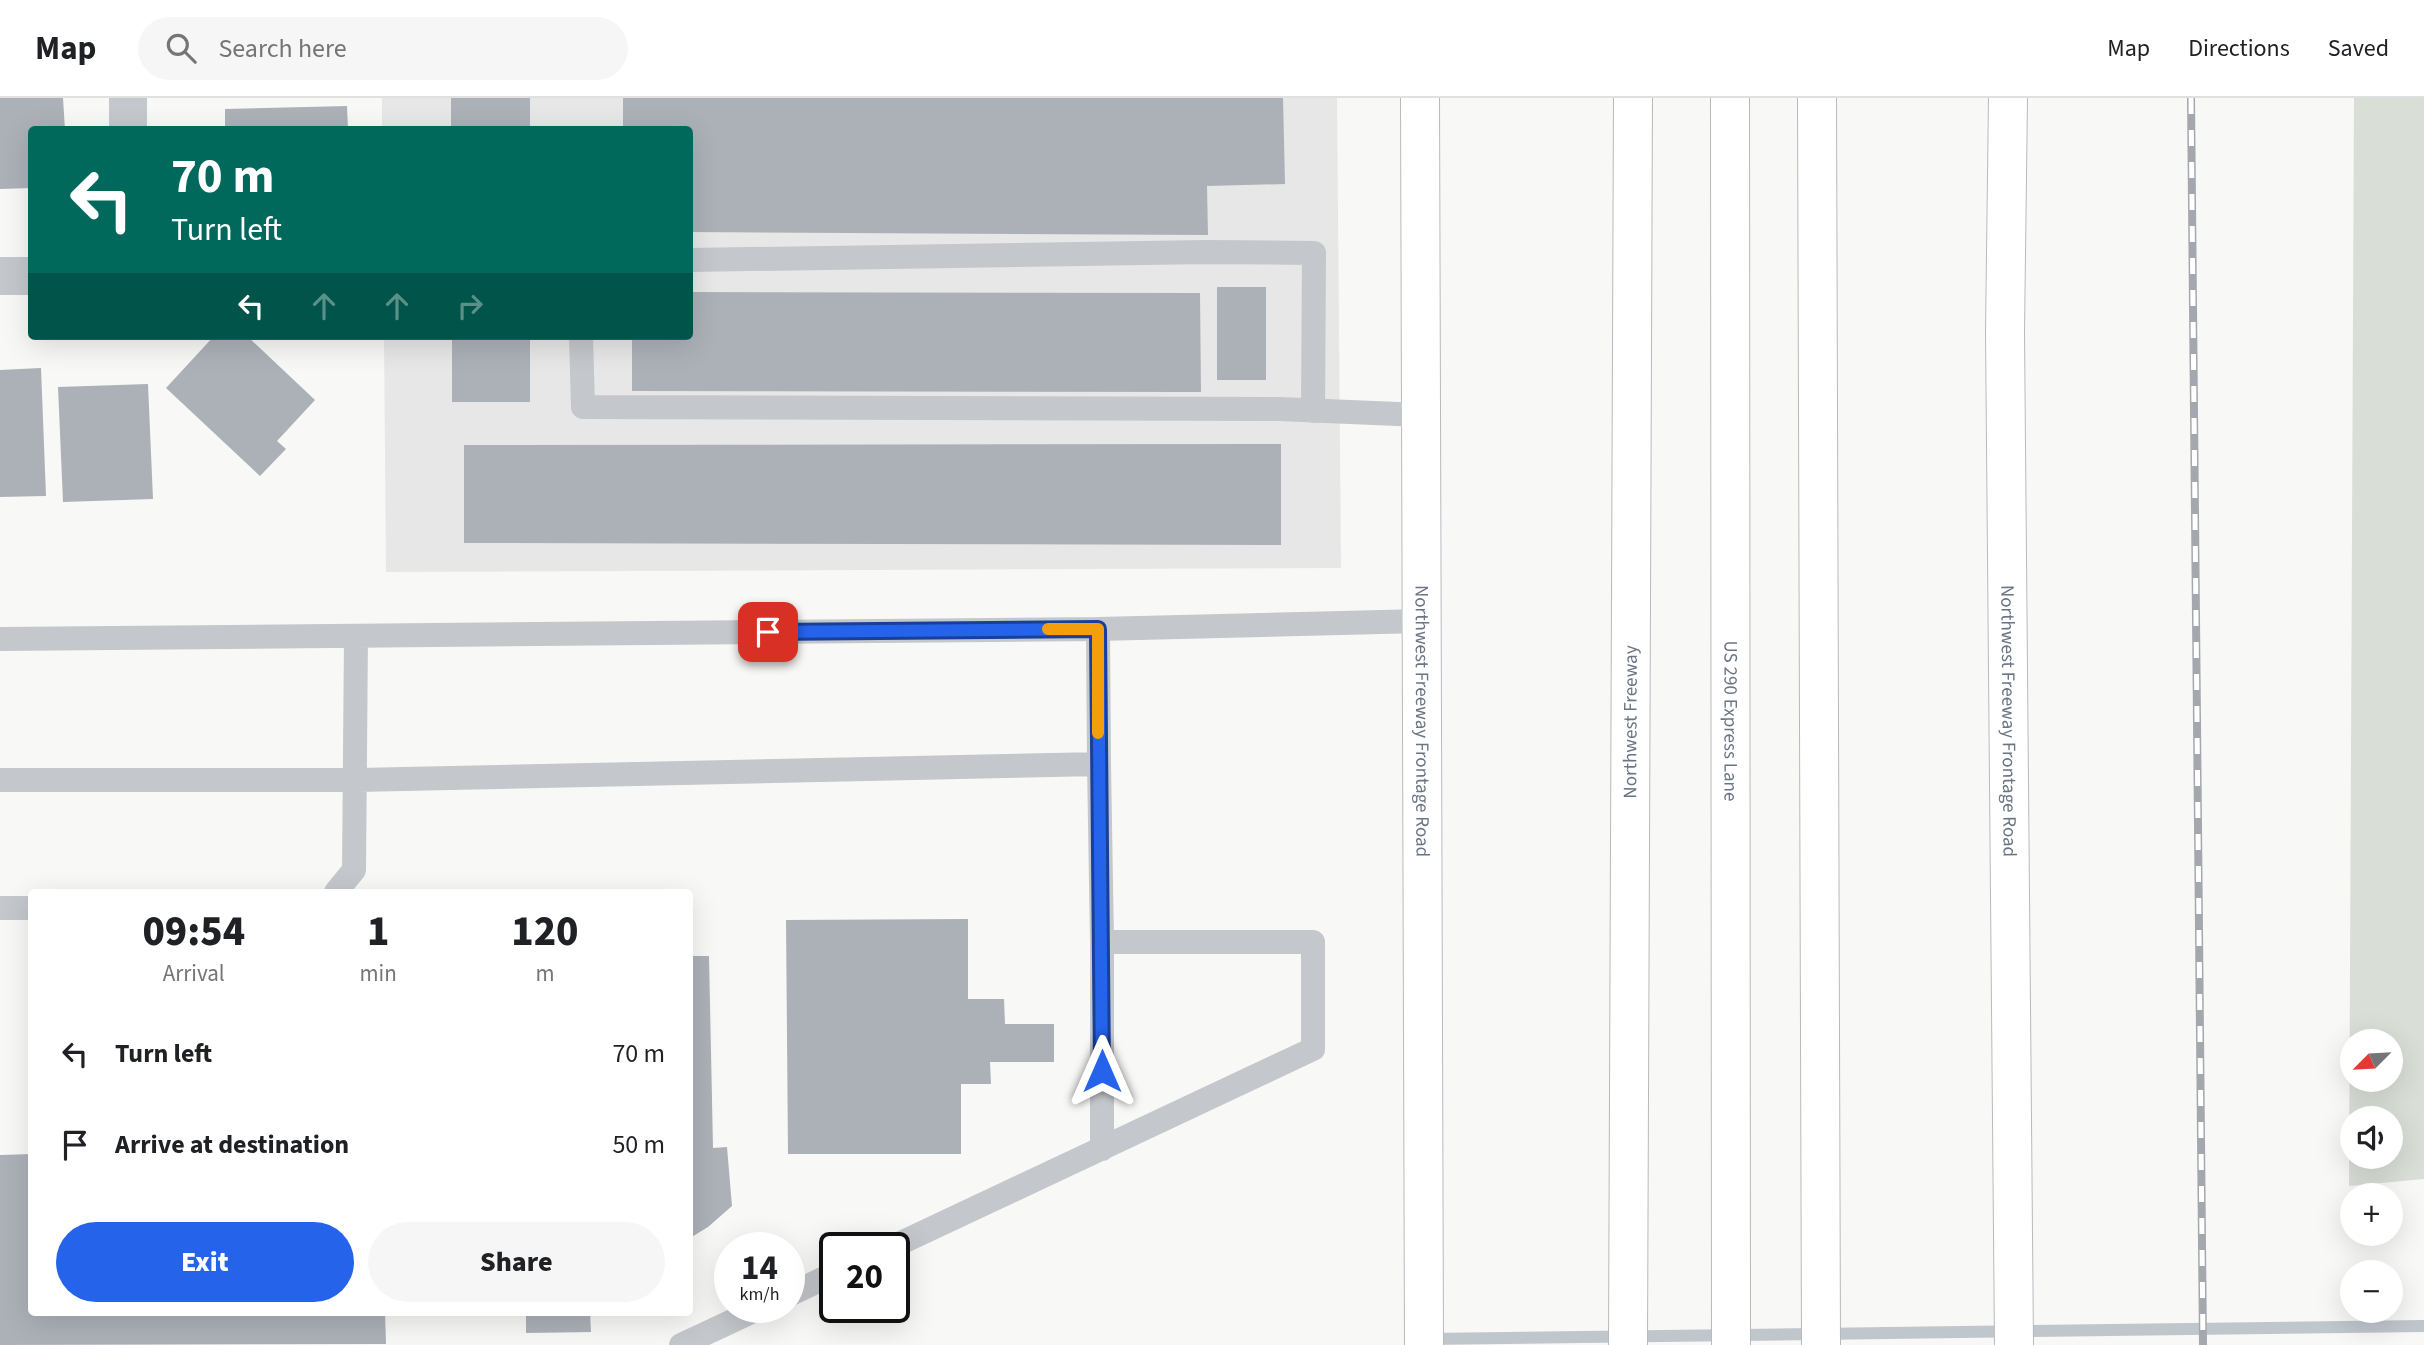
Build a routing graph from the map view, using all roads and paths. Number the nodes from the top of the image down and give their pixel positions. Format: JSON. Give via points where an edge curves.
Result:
{"nodes":[{"id":1,"x":128,"y":98,"type":"edge"},
{"id":2,"x":1420,"y":98,"type":"edge"},
{"id":3,"x":1633,"y":98,"type":"edge"},
{"id":4,"x":1730,"y":98,"type":"edge"},
{"id":5,"x":1817,"y":98,"type":"edge"},
{"id":6,"x":2008,"y":98,"type":"edge"},
{"id":7,"x":128,"y":126,"type":"edge"},
{"id":8,"x":693,"y":260,"type":"edge"},
{"id":9,"x":0,"y":276,"type":"edge"},
{"id":10,"x":28,"y":276,"type":"edge"},
{"id":11,"x":582,"y":340,"type":"edge"},
{"id":12,"x":1313,"y":411,"type":"junction"},
{"id":13,"x":1421,"y":415,"type":"junction"},
{"id":14,"x":1422,"y":621,"type":"junction"},
{"id":15,"x":1098,"y":629,"type":"junction"},
{"id":16,"x":356,"y":636,"type":"junction"},
{"id":17,"x":0,"y":639,"type":"edge"},
{"id":18,"x":1099,"y":764,"type":"junction"},
{"id":19,"x":0,"y":780,"type":"edge"},
{"id":20,"x":357,"y":780,"type":"junction"},
{"id":21,"x":338,"y":889,"type":"edge"},
{"id":22,"x":0,"y":908,"type":"edge"},
{"id":23,"x":28,"y":908,"type":"edge"},
{"id":24,"x":1102,"y":942,"type":"junction"},
{"id":25,"x":1102,"y":1149,"type":"junction"},
{"id":26,"x":910,"y":1239,"type":"edge"},
{"id":27,"x":728,"y":1323,"type":"edge"},
{"id":28,"x":681,"y":1345,"type":"edge"},
{"id":29,"x":1424,"y":1345,"type":"edge"},
{"id":30,"x":1628,"y":1345,"type":"edge"},
{"id":31,"x":1731,"y":1345,"type":"edge"},
{"id":32,"x":1821,"y":1345,"type":"edge"},
{"id":33,"x":2014,"y":1345,"type":"edge"}],
"edges":[{"from":1,"to":7,"type":"street"},
{"from":2,"to":13,"type":"main road","name":"Northwest Freeway Frontage Road"},
{"from":3,"to":30,"type":"main road","name":"Northwest Freeway"},
{"from":4,"to":31,"type":"main road","name":"US 290 Express Lane"},
{"from":5,"to":32,"type":"main road"},
{"from":6,"to":33,"type":"main road","name":"Northwest Freeway Frontage Road","via":[[2005,332]]},
{"from":8,"to":12,"type":"lane","via":[[1314,253]]},
{"from":9,"to":10,"type":"street"},
{"from":11,"to":12,"type":"lane","via":[[583,407]]},
{"from":12,"to":13,"type":"lane"},
{"from":13,"to":14,"type":"main road","name":"Northwest Freeway Frontage Road"},
{"from":14,"to":15,"type":"lane"},
{"from":14,"to":29,"type":"main road","name":"Northwest Freeway Frontage Road"},
{"from":15,"to":16,"type":"lane"},
{"from":15,"to":18,"type":"lane"},
{"from":16,"to":17,"type":"lane"},
{"from":16,"to":20,"type":"lane"},
{"from":18,"to":20,"type":"lane"},
{"from":18,"to":24,"type":"lane"},
{"from":19,"to":20,"type":"lane"},
{"from":20,"to":21,"type":"lane","via":[[354,870]]},
{"from":22,"to":23,"type":"lane"},
{"from":24,"to":25,"type":"lane"},
{"from":24,"to":25,"type":"lane","via":[[1313,942],[1313,1049]]},
{"from":25,"to":26,"type":"lane"},
{"from":27,"to":28,"type":"lane"}]}
